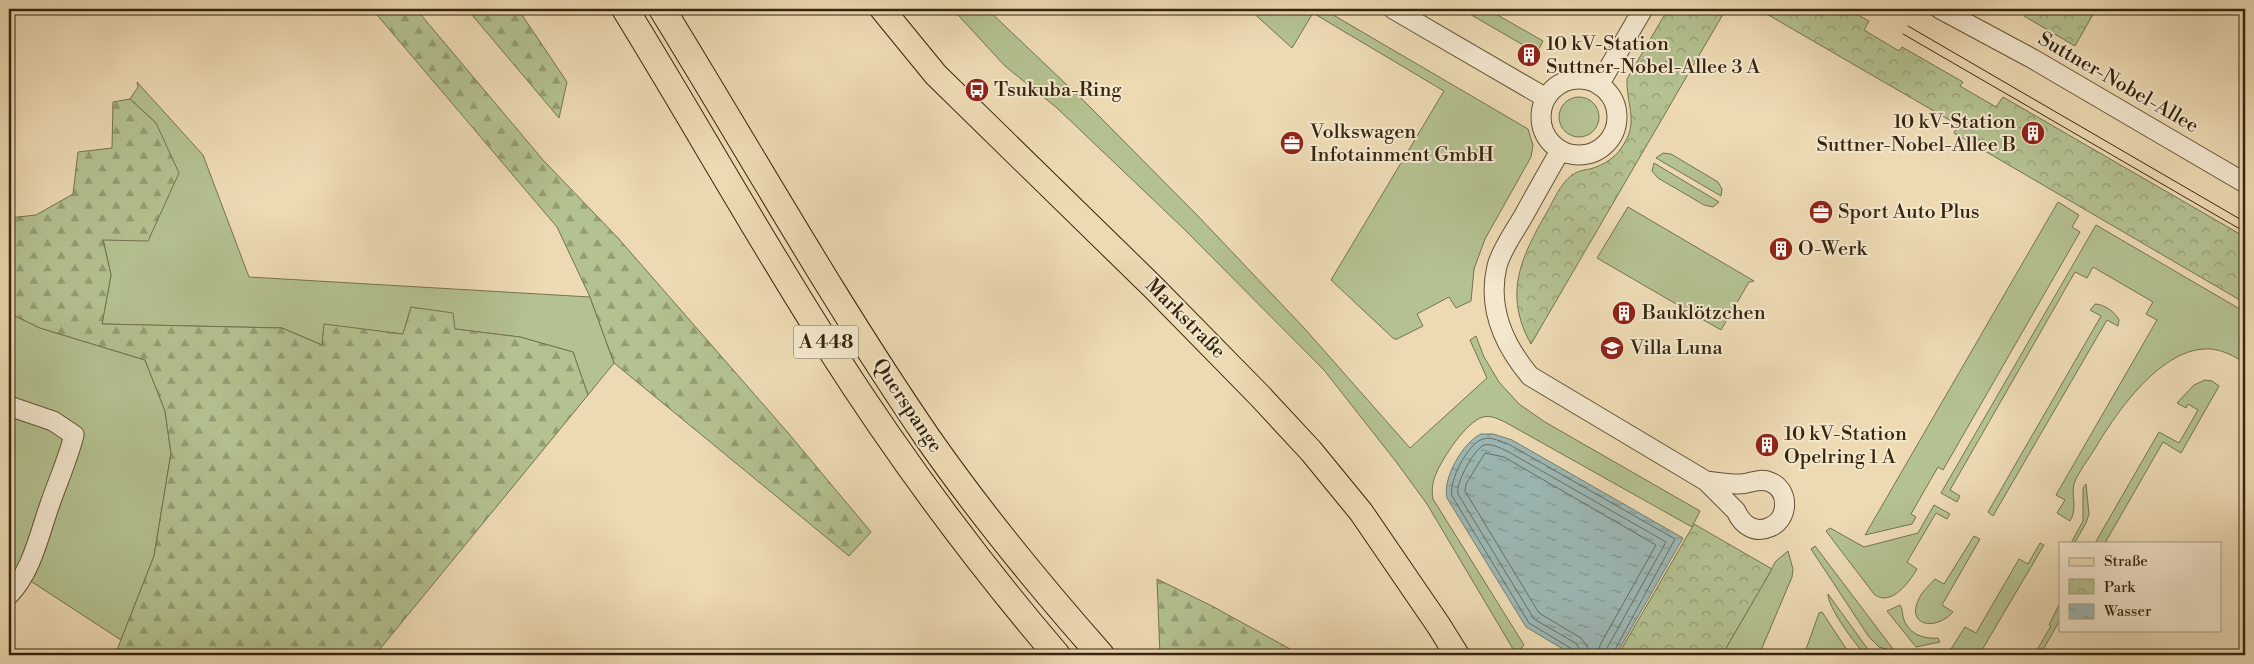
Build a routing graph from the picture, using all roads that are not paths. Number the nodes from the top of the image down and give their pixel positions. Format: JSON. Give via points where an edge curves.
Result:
{"nodes":[{"id":1,"x":625,"y":9,"type":"edge"},
{"id":2,"x":662,"y":9,"type":"edge"},
{"id":3,"x":882,"y":9,"type":"edge"},
{"id":4,"x":1393,"y":9,"type":"edge"},
{"id":5,"x":1643,"y":9,"type":"edge"},
{"id":6,"x":1940,"y":9,"type":"edge"},
{"id":7,"x":1599,"y":84,"type":"junction"},
{"id":8,"x":1546,"y":98,"type":"junction"},
{"id":9,"x":1560,"y":151,"type":"junction"},
{"id":10,"x":2245,"y":182,"type":"edge"},
{"id":11,"x":9,"y":406,"type":"edge"},
{"id":12,"x":1706,"y":481,"type":"junction"},
{"id":13,"x":9,"y":595,"type":"edge"},
{"id":14,"x":1057,"y":655,"type":"edge"},
{"id":15,"x":1101,"y":655,"type":"edge"},
{"id":16,"x":1456,"y":655,"type":"edge"}],
"edges":[{"from":1,"to":14,"type":"highway","name":"Querspange","number":"A 448","via":[[799,299],[873,415],[971,551]]},
{"from":2,"to":15,"type":"highway","name":"Querspange","number":"A 448","via":[[822,275],[928,438],[1011,549]]},
{"from":3,"to":16,"type":"main road","name":"Markstraße","via":[[936,75],[1154,288],[1311,451],[1361,512]]},
{"from":4,"to":8,"type":"street"},
{"from":5,"to":7,"type":"street"},
{"from":6,"to":10,"type":"street","name":"Suttner-Nobel-Allee"},
{"from":7,"to":8,"type":"street","via":[[1576,79],[1564,82]]},
{"from":7,"to":9,"type":"street","via":[[1615,102],[1618,119],[1613,136],[1606,146],[1590,154],[1571,155]]},
{"from":8,"to":9,"type":"street","via":[[1541,112],[1542,127],[1549,141]]},
{"from":9,"to":12,"type":"street","via":[[1497,266],[1495,310],[1503,337],[1530,376]]},
{"from":11,"to":13,"type":"street","via":[[52,421],[74,434],[35,550]]},
{"from":12,"to":12,"type":"street","via":[[1736,511],[1743,523],[1760,530],[1774,526],[1784,512],[1784,498],[1775,484],[1759,480],[1746,484]]}]}
